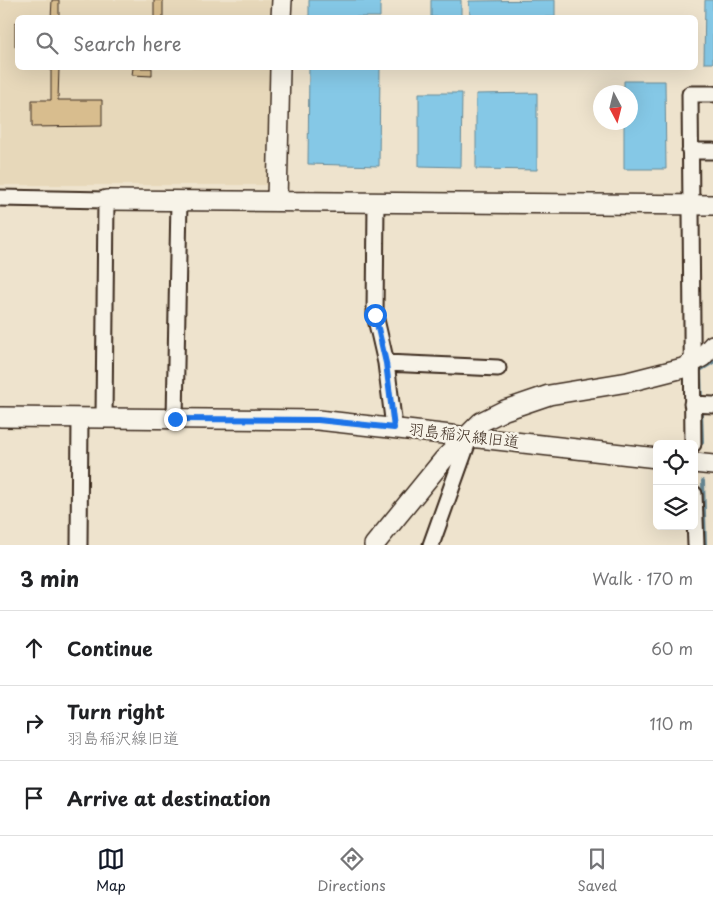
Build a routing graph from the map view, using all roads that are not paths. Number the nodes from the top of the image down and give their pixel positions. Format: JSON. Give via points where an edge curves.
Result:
{"nodes":[{"id":1,"x":282,"y":0,"type":"edge"},
{"id":2,"x":281,"y":15,"type":"edge"},
{"id":3,"x":280,"y":70,"type":"edge"},
{"id":4,"x":713,"y":94,"type":"edge"},
{"id":5,"x":690,"y":151,"type":"junction"},
{"id":6,"x":713,"y":151,"type":"edge"},
{"id":7,"x":0,"y":198,"type":"edge"},
{"id":8,"x":106,"y":200,"type":"junction"},
{"id":9,"x":179,"y":200,"type":"junction"},
{"id":10,"x":277,"y":201,"type":"junction"},
{"id":11,"x":376,"y":202,"type":"junction"},
{"id":12,"x":690,"y":205,"type":"junction"},
{"id":13,"x":713,"y":205,"type":"edge"},
{"id":14,"x":713,"y":345,"type":"edge"},
{"id":15,"x":386,"y":363,"type":"junction"},
{"id":16,"x":691,"y":363,"type":"junction"},
{"id":17,"x":498,"y":368,"type":"dead end"},
{"id":18,"x":692,"y":404,"type":"junction"},
{"id":19,"x":713,"y":405,"type":"edge"},
{"id":20,"x":0,"y":417,"type":"edge"},
{"id":21,"x":80,"y":418,"type":"junction"},
{"id":22,"x":104,"y":418,"type":"junction"},
{"id":23,"x":175,"y":419,"type":"junction"},
{"id":24,"x":394,"y":428,"type":"junction"},
{"id":25,"x":470,"y":436,"type":"junction"},
{"id":26,"x":693,"y":440,"type":"edge"},
{"id":27,"x":653,"y":458,"type":"edge"},
{"id":28,"x":698,"y":462,"type":"edge"},
{"id":29,"x":713,"y":464,"type":"edge"},
{"id":30,"x":695,"y":530,"type":"edge"},
{"id":31,"x":79,"y":545,"type":"edge"},
{"id":32,"x":374,"y":545,"type":"edge"},
{"id":33,"x":431,"y":545,"type":"edge"},
{"id":34,"x":696,"y":545,"type":"edge"}],
"edges":[{"from":1,"to":2,"type":"street"},
{"from":3,"to":10,"type":"street"},
{"from":4,"to":5,"type":"street","via":[[690,94]]},
{"from":5,"to":6,"type":"street"},
{"from":5,"to":12,"type":"street"},
{"from":7,"to":8,"type":"street"},
{"from":8,"to":9,"type":"street"},
{"from":8,"to":22,"type":"street"},
{"from":9,"to":10,"type":"street"},
{"from":9,"to":23,"type":"street"},
{"from":10,"to":11,"type":"street"},
{"from":11,"to":12,"type":"street"},
{"from":11,"to":15,"type":"street","via":[[375,315]]},
{"from":12,"to":13,"type":"street"},
{"from":12,"to":16,"type":"street"},
{"from":14,"to":16,"type":"street"},
{"from":15,"to":17,"type":"street"},
{"from":15,"to":24,"type":"street"},
{"from":16,"to":18,"type":"street"},
{"from":16,"to":25,"type":"street","via":[[628,382],[549,395],[505,410],[482,422]]},
{"from":18,"to":19,"type":"street"},
{"from":18,"to":26,"type":"street"},
{"from":20,"to":21,"type":"street","name":"羽島稲沢線旧道"},
{"from":21,"to":22,"type":"street","name":"羽島稲沢線旧道"},
{"from":21,"to":31,"type":"street"},
{"from":22,"to":23,"type":"street","name":"羽島稲沢線旧道"},
{"from":23,"to":24,"type":"street","name":"羽島稲沢線旧道","via":[[318,420]]},
{"from":24,"to":25,"type":"street","name":"羽島稲沢線旧道"},
{"from":25,"to":27,"type":"street","name":"羽島稲沢線旧道"},
{"from":25,"to":32,"type":"street","via":[[444,460]]},
{"from":25,"to":33,"type":"street"},
{"from":28,"to":29,"type":"street"},
{"from":30,"to":34,"type":"street"}]}
